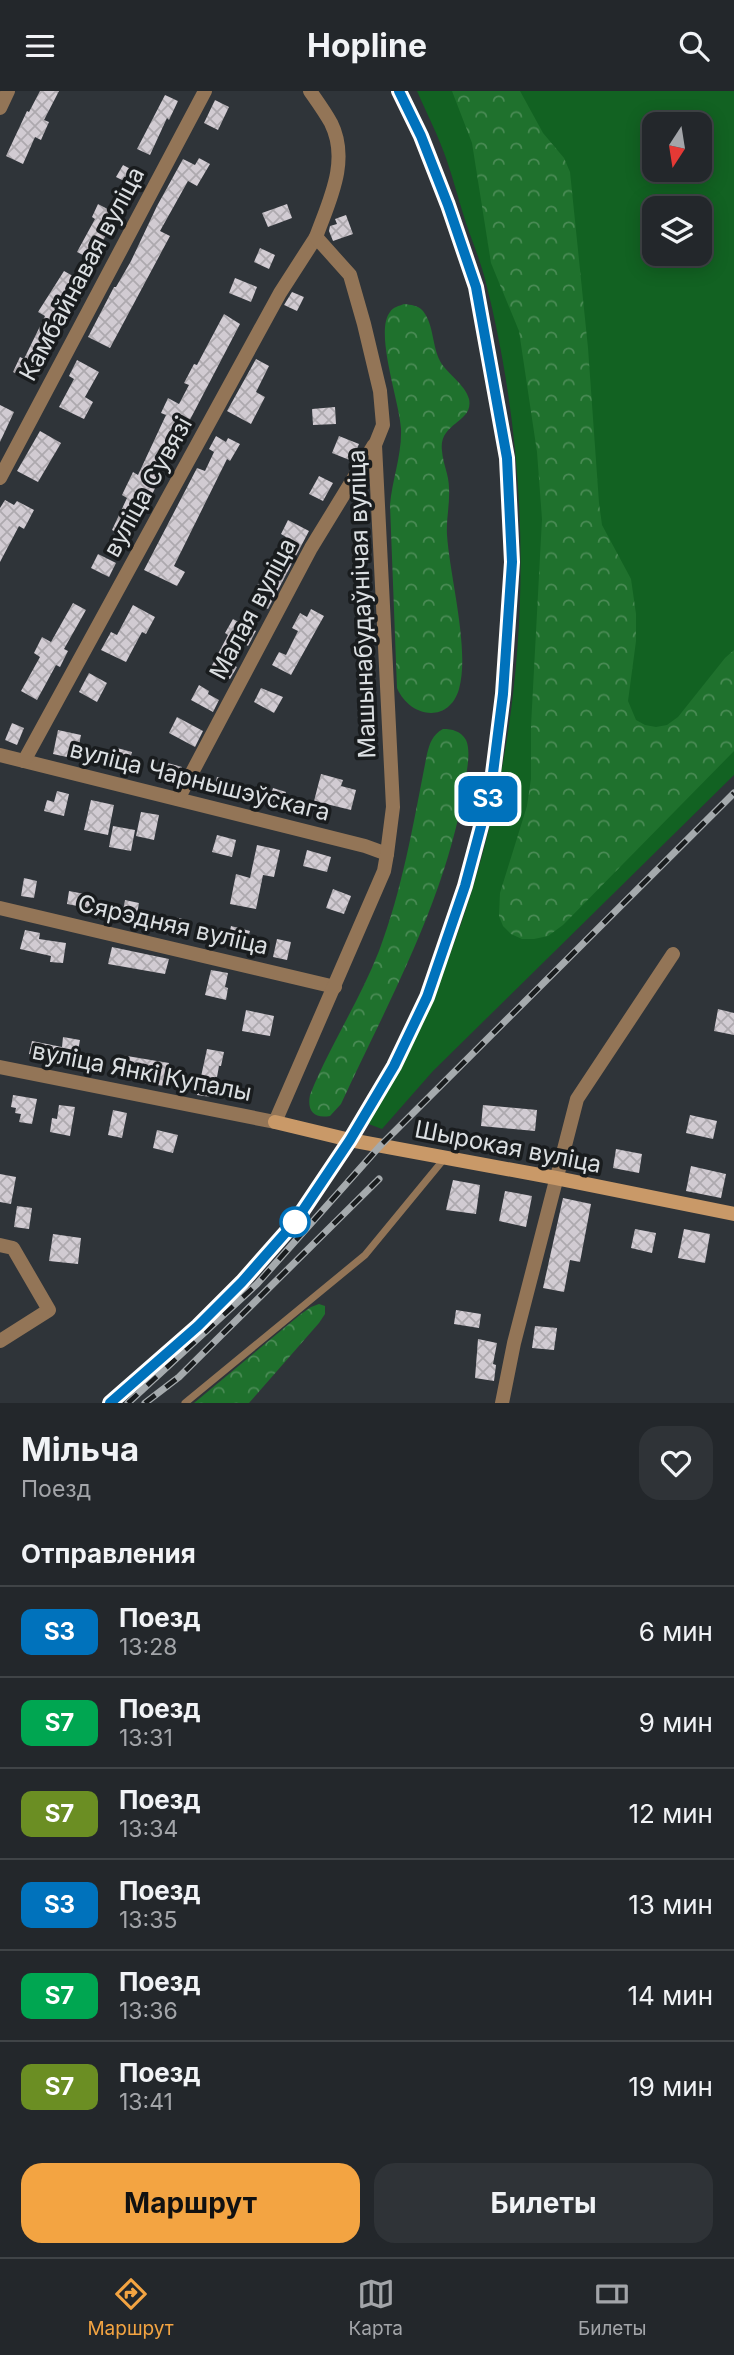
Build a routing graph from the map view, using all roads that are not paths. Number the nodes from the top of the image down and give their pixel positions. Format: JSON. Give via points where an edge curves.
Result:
{"nodes":[{"id":1,"x":8,"y":91,"type":"edge"},
{"id":2,"x":205,"y":91,"type":"edge"},
{"id":3,"x":310,"y":91,"type":"edge"},
{"id":4,"x":0,"y":108,"type":"edge"},
{"id":5,"x":316,"y":237,"type":"junction"},
{"id":6,"x":375,"y":445,"type":"junction"},
{"id":7,"x":0,"y":478,"type":"edge"},
{"id":8,"x":0,"y":755,"type":"edge"},
{"id":9,"x":24,"y":761,"type":"junction"},
{"id":10,"x":178,"y":799,"type":"junction"},
{"id":11,"x":387,"y":855,"type":"junction"},
{"id":12,"x":0,"y":908,"type":"edge"},
{"id":13,"x":673,"y":954,"type":"dead end"},
{"id":14,"x":335,"y":987,"type":"junction"},
{"id":15,"x":0,"y":1067,"type":"edge"},
{"id":16,"x":275,"y":1122,"type":"junction"},
{"id":17,"x":444,"y":1159,"type":"junction"},
{"id":18,"x":556,"y":1178,"type":"junction"},
{"id":19,"x":734,"y":1214,"type":"edge"},
{"id":20,"x":0,"y":1245,"type":"edge"},
{"id":21,"x":0,"y":1341,"type":"edge"},
{"id":22,"x":185,"y":1403,"type":"edge"},
{"id":23,"x":502,"y":1403,"type":"edge"}],
"edges":[{"from":1,"to":4,"type":"street"},
{"from":2,"to":7,"type":"street","name":"Камбайнавая вуліца"},
{"from":3,"to":5,"type":"street","via":[[332,124],[340,152],[336,180]]},
{"from":5,"to":6,"type":"street","name":"Машынабудаўнічая вуліца","via":[[350,275],[364,324],[380,391],[383,425]]},
{"from":5,"to":9,"type":"street","name":"вуліца Сувязі","via":[[280,293]]},
{"from":6,"to":10,"type":"street","name":"Малая вуліца","via":[[311,548]]},
{"from":6,"to":11,"type":"street","name":"Машынабудаўнічая вуліца","via":[[394,807]]},
{"from":8,"to":9,"type":"street","name":"вуліца Чарнышэўскага"},
{"from":9,"to":10,"type":"street","name":"вуліца Чарнышэўскага"},
{"from":10,"to":11,"type":"street","name":"вуліца Чарнышэўскага"},
{"from":11,"to":14,"type":"street","name":"Машынабудаўнічая вуліца"},
{"from":12,"to":14,"type":"street","name":"Сярэдняя вуліца"},
{"from":13,"to":18,"type":"street","via":[[576,1099]]},
{"from":14,"to":16,"type":"street","name":"Машынабудаўнічая вуліца"},
{"from":15,"to":16,"type":"street","name":"вуліца Янкі Купалы"},
{"from":16,"to":17,"type":"street","name":"Шырокая вуліца"},
{"from":17,"to":18,"type":"street","name":"Шырокая вуліца"},
{"from":17,"to":22,"type":"lane","via":[[365,1255]]},
{"from":18,"to":19,"type":"street","name":"Шырокая вуліца"},
{"from":18,"to":23,"type":"street"},
{"from":20,"to":21,"type":"street","via":[[13,1248],[49,1310]]}]}
